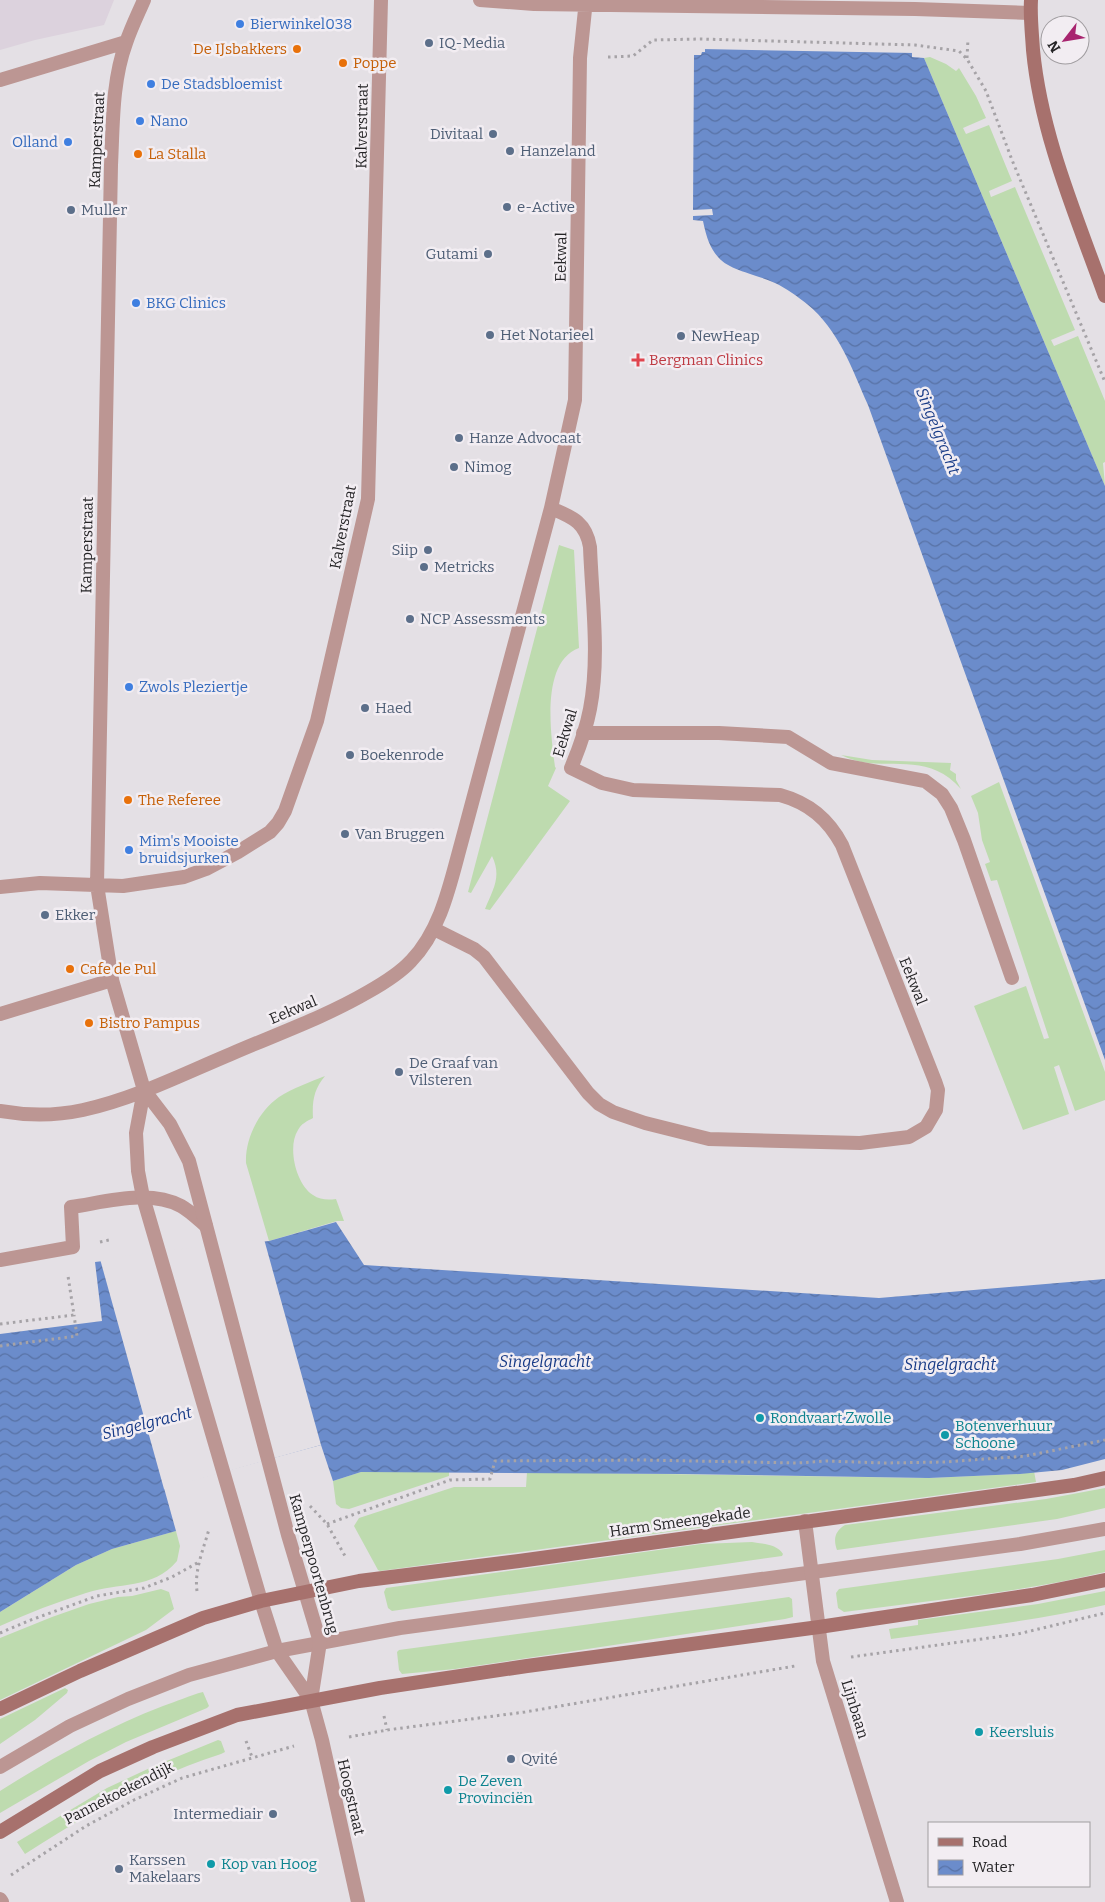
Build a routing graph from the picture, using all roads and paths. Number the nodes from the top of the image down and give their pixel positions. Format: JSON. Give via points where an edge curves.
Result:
{"nodes":[{"id":1,"x":144,"y":0,"type":"edge"},
{"id":2,"x":381,"y":0,"type":"edge"},
{"id":3,"x":480,"y":0,"type":"edge"},
{"id":4,"x":586,"y":2,"type":"edge"},
{"id":5,"x":1030,"y":6,"type":"edge"},
{"id":6,"x":126,"y":42,"type":"junction"},
{"id":7,"x":580,"y":58,"type":"junction"},
{"id":8,"x":0,"y":80,"type":"edge"},
{"id":9,"x":1105,"y":296,"type":"edge"},
{"id":10,"x":1105,"y":382,"type":"edge"},
{"id":11,"x":552,"y":508,"type":"junction"},
{"id":12,"x":584,"y":733,"type":"junction"},
{"id":13,"x":97,"y":885,"type":"junction"},
{"id":14,"x":0,"y":887,"type":"edge"},
{"id":15,"x":434,"y":929,"type":"junction"},
{"id":16,"x":1012,"y":978,"type":"dead end"},
{"id":17,"x":112,"y":980,"type":"junction"},
{"id":18,"x":0,"y":1014,"type":"edge"},
{"id":19,"x":144,"y":1090,"type":"junction"},
{"id":20,"x":0,"y":1111,"type":"edge"},
{"id":21,"x":143,"y":1197,"type":"junction"},
{"id":22,"x":206,"y":1226,"type":"junction"},
{"id":23,"x":109,"y":1240,"type":"dead end"},
{"id":24,"x":74,"y":1247,"type":"junction"},
{"id":25,"x":0,"y":1260,"type":"edge"},
{"id":26,"x":74,"y":1315,"type":"junction"},
{"id":27,"x":0,"y":1324,"type":"edge"},
{"id":28,"x":0,"y":1346,"type":"edge"},
{"id":29,"x":1105,"y":1440,"type":"edge"},
{"id":30,"x":1105,"y":1478,"type":"edge"},
{"id":31,"x":805,"y":1521,"type":"junction"},
{"id":32,"x":327,"y":1524,"type":"dead end"},
{"id":33,"x":1105,"y":1529,"type":"edge"},
{"id":34,"x":199,"y":1562,"type":"dead end"},
{"id":35,"x":812,"y":1572,"type":"junction"},
{"id":36,"x":1105,"y":1580,"type":"edge"},
{"id":37,"x":306,"y":1592,"type":"junction"},
{"id":38,"x":260,"y":1601,"type":"junction"},
{"id":39,"x":1105,"y":1613,"type":"edge"},
{"id":40,"x":819,"y":1627,"type":"junction"},
{"id":41,"x":0,"y":1633,"type":"edge"},
{"id":42,"x":320,"y":1642,"type":"junction"},
{"id":43,"x":278,"y":1651,"type":"junction"},
{"id":44,"x":823,"y":1661,"type":"junction"},
{"id":45,"x":311,"y":1700,"type":"junction"},
{"id":46,"x":0,"y":1709,"type":"edge"},
{"id":47,"x":322,"y":1740,"type":"junction"},
{"id":48,"x":0,"y":1767,"type":"edge"},
{"id":49,"x":0,"y":1832,"type":"edge"},
{"id":50,"x":8,"y":1877,"type":"dead end"},
{"id":51,"x":358,"y":1902,"type":"edge"},
{"id":52,"x":897,"y":1902,"type":"edge"}],
"edges":[{"from":1,"to":6,"type":"street","name":"Kamperstraat"},
{"from":2,"to":13,"type":"street","name":"Kalverstraat","via":[[368,499],[317,721],[285,811],[270,832],[206,870],[123,886]]},
{"from":3,"to":4,"type":"street"},
{"from":4,"to":5,"type":"street","via":[[700,7],[915,9]]},
{"from":4,"to":7,"type":"street","name":"Eekwal"},
{"from":5,"to":9,"type":"main road","via":[[1036,84],[1045,123]]},
{"from":6,"to":8,"type":"street"},
{"from":6,"to":13,"type":"street","name":"Kamperstraat","via":[[115,94],[111,165]]},
{"from":7,"to":10,"type":"path","via":[[633,56],[653,40],[700,39],[915,45],[958,51],[967,59],[986,91]]},
{"from":7,"to":11,"type":"street","name":"Eekwal","via":[[576,400]]},
{"from":11,"to":12,"type":"street","name":"Eekwal","via":[[578,522],[590,547],[594,656],[590,710]]},
{"from":11,"to":15,"type":"street","name":"Eekwal","via":[[461,844]]},
{"from":12,"to":15,"type":"street","name":"Eekwal","via":[[571,768],[602,784],[633,790],[780,795],[812,809],[830,825],[842,845],[938,1090],[936,1110],[926,1127],[909,1137],[860,1143],[709,1138],[613,1112],[588,1093],[484,957]]},
{"from":12,"to":16,"type":"street","via":[[719,733],[788,737],[831,763],[925,781],[942,794],[951,808]]},
{"from":13,"to":14,"type":"street","name":"Kalverstraat"},
{"from":13,"to":17,"type":"street","name":"Kamperstraat"},
{"from":15,"to":19,"type":"street","name":"Eekwal","via":[[402,970],[364,995],[318,1018]]},
{"from":17,"to":18,"type":"street"},
{"from":17,"to":19,"type":"street","name":"Kamperstraat"},
{"from":19,"to":20,"type":"street","name":"Eekwal","via":[[108,1103],[64,1113],[28,1115]]},
{"from":19,"to":21,"type":"street","via":[[136,1133]]},
{"from":19,"to":22,"type":"street","name":"Kamperpoortenbrug","via":[[170,1124],[189,1161]]},
{"from":21,"to":22,"type":"street","via":[[165,1200],[182,1207]]},
{"from":21,"to":24,"type":"street","via":[[71,1207]]},
{"from":21,"to":38,"type":"street"},
{"from":22,"to":37,"type":"street","name":"Kamperpoortenbrug","via":[[288,1536]]},
{"from":23,"to":24,"type":"path"},
{"from":24,"to":25,"type":"street"},
{"from":24,"to":26,"type":"path","via":[[75,1255],[65,1257]]},
{"from":26,"to":27,"type":"path"},
{"from":26,"to":28,"type":"path","via":[[77,1336]]},
{"from":29,"to":32,"type":"path","via":[[1026,1456],[945,1462],[495,1461],[490,1479],[450,1480]]},
{"from":30,"to":31,"type":"main road","name":"Harm Smeengekade","via":[[1074,1485]]},
{"from":31,"to":35,"type":"street","name":"Lijnbaan"},
{"from":31,"to":37,"type":"main road","name":"Harm Smeengekade","via":[[359,1581]]},
{"from":33,"to":35,"type":"street"},
{"from":34,"to":41,"type":"path","via":[[144,1588],[97,1596]]},
{"from":35,"to":40,"type":"street","name":"Lijnbaan"},
{"from":35,"to":42,"type":"street","via":[[400,1628]]},
{"from":36,"to":40,"type":"main road","via":[[1032,1595]]},
{"from":37,"to":38,"type":"main road","name":"Harm Smeengekade"},
{"from":37,"to":42,"type":"street","name":"Kamperpoortenbrug"},
{"from":38,"to":43,"type":"street"},
{"from":38,"to":46,"type":"main road","via":[[203,1618]]},
{"from":39,"to":44,"type":"path","via":[[1018,1634]]},
{"from":40,"to":44,"type":"street","name":"Lijnbaan"},
{"from":40,"to":45,"type":"main road","via":[[527,1666]]},
{"from":42,"to":43,"type":"street"},
{"from":42,"to":45,"type":"street","name":"Kamperpoortenbrug"},
{"from":43,"to":45,"type":"street"},
{"from":43,"to":48,"type":"street","via":[[189,1675],[128,1699],[70,1726]]},
{"from":44,"to":47,"type":"path","via":[[525,1712]]},
{"from":44,"to":52,"type":"street","name":"Lijnbaan"},
{"from":45,"to":47,"type":"street","name":"Hoogstraat"},
{"from":45,"to":49,"type":"main road","name":"Pannekoekendijk","via":[[237,1714],[153,1747],[100,1771]]},
{"from":47,"to":50,"type":"path","name":"Pannekoekendijk","via":[[182,1778],[86,1826]]},
{"from":47,"to":51,"type":"street","name":"Hoogstraat"}]}
